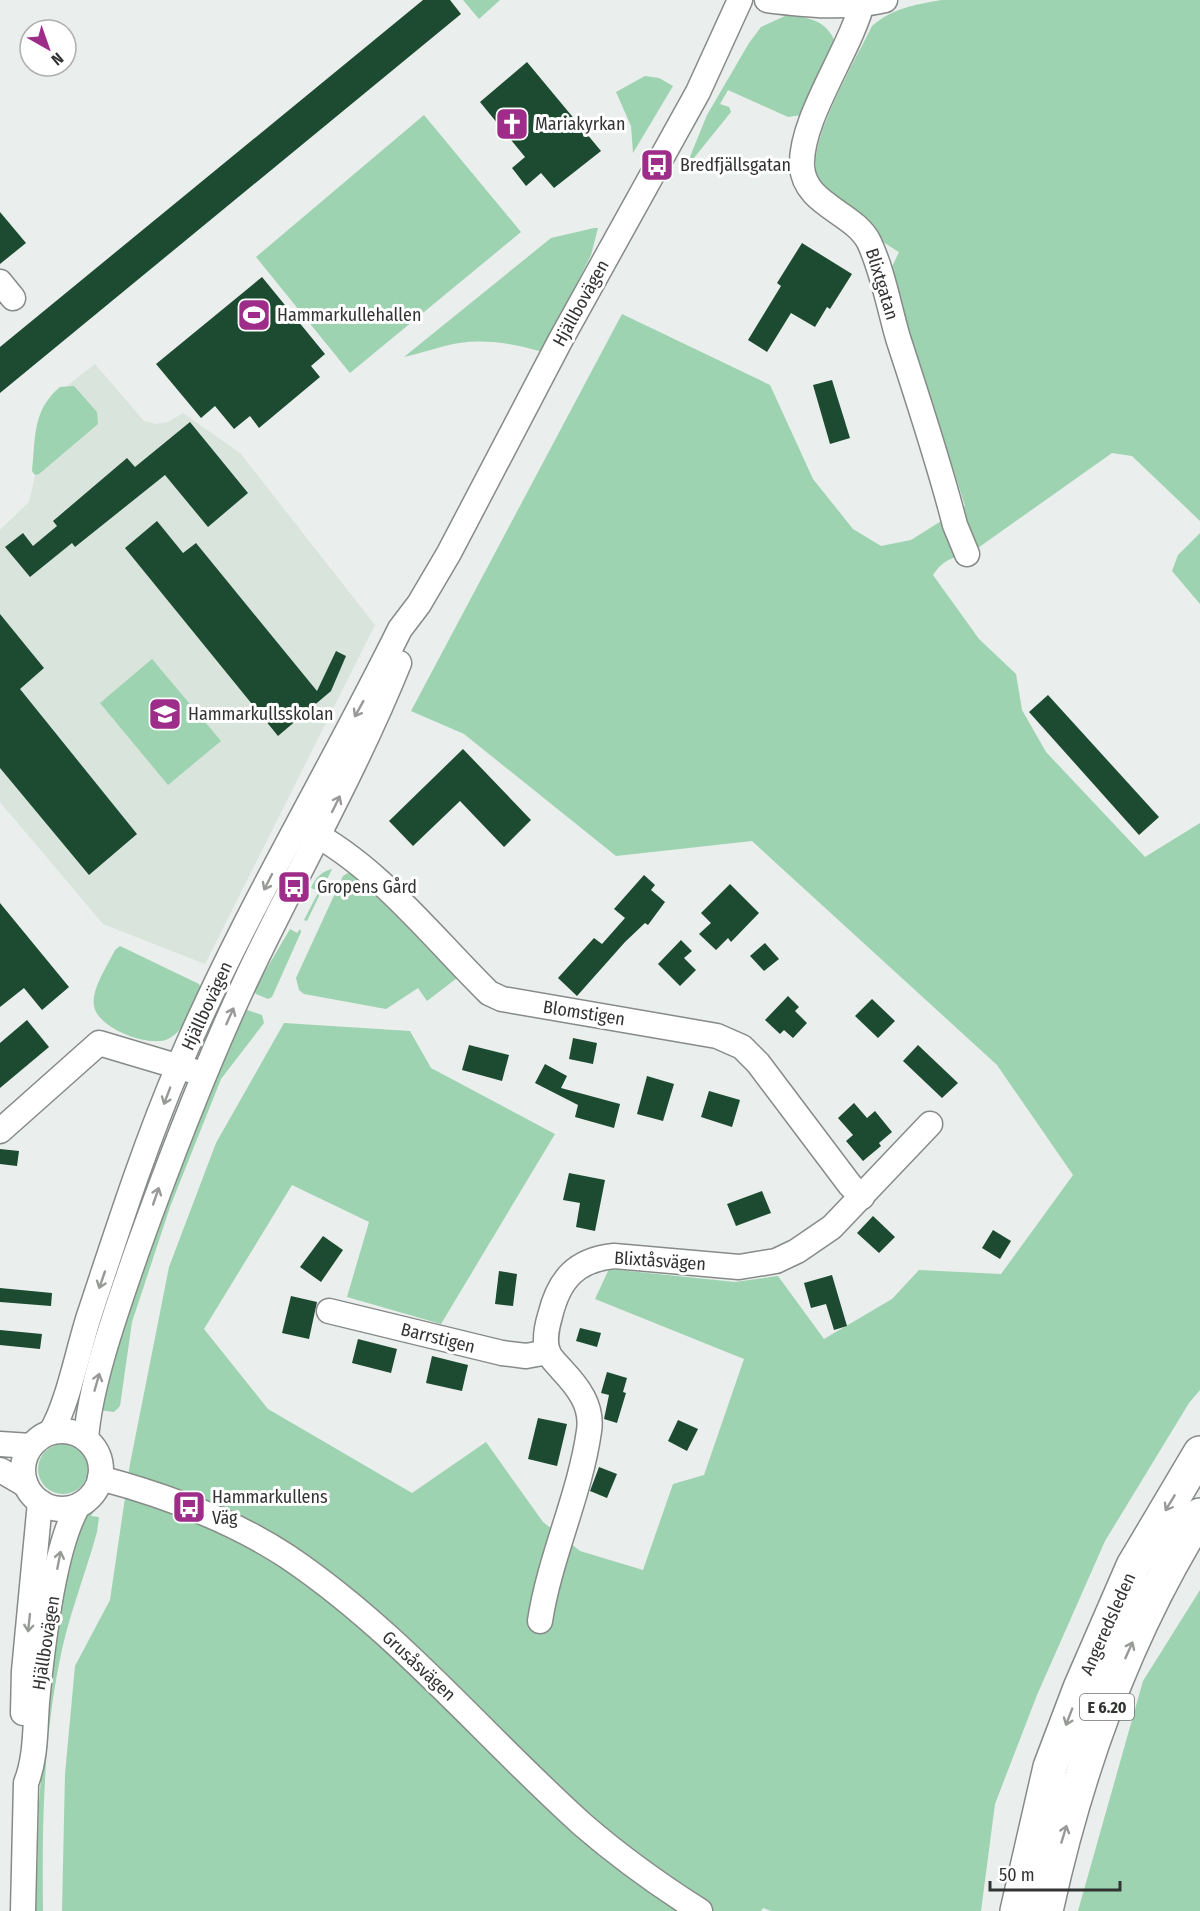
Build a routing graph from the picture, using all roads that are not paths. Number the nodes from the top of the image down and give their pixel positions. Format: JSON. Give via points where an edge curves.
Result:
{"nodes":[{"id":1,"x":740,"y":0,"type":"edge"},
{"id":2,"x":767,"y":0,"type":"edge"},
{"id":3,"x":885,"y":0,"type":"edge"},
{"id":4,"x":862,"y":3,"type":"edge"},
{"id":5,"x":967,"y":554,"type":"dead end"},
{"id":6,"x":419,"y":604,"type":"junction"},
{"id":7,"x":297,"y":824,"type":"junction"},
{"id":8,"x":320,"y":836,"type":"junction"},
{"id":9,"x":179,"y":1065,"type":"junction"},
{"id":10,"x":204,"y":1075,"type":"junction"},
{"id":11,"x":930,"y":1124,"type":"dead end"},
{"id":12,"x":0,"y":1131,"type":"edge"},
{"id":13,"x":862,"y":1197,"type":"junction"},
{"id":14,"x":329,"y":1311,"type":"dead end"},
{"id":15,"x":548,"y":1352,"type":"junction"},
{"id":16,"x":51,"y":1432,"type":"junction"},
{"id":17,"x":86,"y":1439,"type":"junction"},
{"id":18,"x":0,"y":1444,"type":"edge"},
{"id":19,"x":31,"y":1446,"type":"junction"},
{"id":20,"x":1200,"y":1453,"type":"edge"},
{"id":21,"x":0,"y":1470,"type":"edge"},
{"id":22,"x":100,"y":1478,"type":"junction"},
{"id":23,"x":33,"y":1494,"type":"junction"},
{"id":24,"x":78,"y":1506,"type":"junction"},
{"id":25,"x":1200,"y":1515,"type":"edge"},
{"id":26,"x":540,"y":1621,"type":"dead end"},
{"id":27,"x":26,"y":1783,"type":"junction"},
{"id":28,"x":23,"y":1911,"type":"edge"},
{"id":29,"x":700,"y":1911,"type":"edge"},
{"id":30,"x":1017,"y":1911,"type":"edge"},
{"id":31,"x":1046,"y":1911,"type":"edge"}],
"edges":[{"from":1,"to":6,"type":"street","name":"Hjällbovägen","via":[[698,92]]},
{"from":2,"to":4,"type":"street","via":[[810,6]]},
{"from":3,"to":4,"type":"street"},
{"from":4,"to":5,"type":"street","name":"Blixtgatan","via":[[816,110],[803,151],[802,168],[813,191],[856,227],[872,249]]},
{"from":6,"to":7,"type":"street","name":"Hjällbovägen","one_way":true,"via":[[400,629]]},
{"from":8,"to":6,"type":"street","name":"Hjällbovägen","one_way":true,"via":[[371,733]]},
{"from":7,"to":8,"type":"street","name":"Blomstigen"},
{"from":7,"to":9,"type":"street","name":"Hjällbovägen","one_way":true},
{"from":10,"to":8,"type":"street","name":"Hjällbovägen","one_way":true,"via":[[247,977]]},
{"from":8,"to":13,"type":"street","name":"Blomstigen","via":[[372,874],[489,993],[502,999],[717,1036],[742,1047]]},
{"from":9,"to":10,"type":"street"},
{"from":9,"to":12,"type":"street","via":[[99,1043]]},
{"from":9,"to":16,"type":"street","name":"Hjällbovägen","one_way":true,"via":[[131,1192],[61,1413]]},
{"from":17,"to":10,"type":"street","name":"Hjällbovägen","one_way":true,"via":[[96,1385],[128,1277]]},
{"from":11,"to":13,"type":"street","name":"Blixtåsvägen"},
{"from":13,"to":15,"type":"street","name":"Blixtåsvägen","via":[[829,1230],[797,1251],[759,1266],[614,1256],[589,1260],[572,1272],[553,1301]]},
{"from":14,"to":15,"type":"street","name":"Barrstigen","via":[[502,1353],[526,1356]]},
{"from":15,"to":26,"type":"street","via":[[581,1393],[590,1422]]},
{"from":16,"to":17,"type":"street","via":[[67,1431]]},
{"from":16,"to":19,"type":"street"},
{"from":17,"to":22,"type":"street","via":[[99,1459]]},
{"from":18,"to":19,"type":"street"},
{"from":19,"to":23,"type":"street","via":[[24,1462]]},
{"from":20,"to":30,"type":"highway","name":"Angeredsleden","number":"E 6.20","one_way":true,"via":[[1133,1566],[1080,1688],[1050,1767]]},
{"from":21,"to":23,"type":"street"},
{"from":22,"to":24,"type":"street","via":[[92,1494]]},
{"from":22,"to":29,"type":"street","name":"Grusåsvägen","via":[[189,1507],[251,1536],[315,1577],[389,1636],[584,1825],[647,1877]]},
{"from":23,"to":24,"type":"street","via":[[56,1509]]},
{"from":23,"to":27,"type":"street","name":"Hjällbovägen","one_way":true,"via":[[24,1671],[22,1773]]},
{"from":27,"to":24,"type":"street","name":"Hjällbovägen","one_way":true,"via":[[32,1767],[60,1554]]},
{"from":31,"to":25,"type":"highway","name":"Angeredsleden","number":"E 6.20","one_way":true,"via":[[1062,1838],[1127,1651]]},
{"from":27,"to":28,"type":"street","name":"Hjällbovägen"}]}
